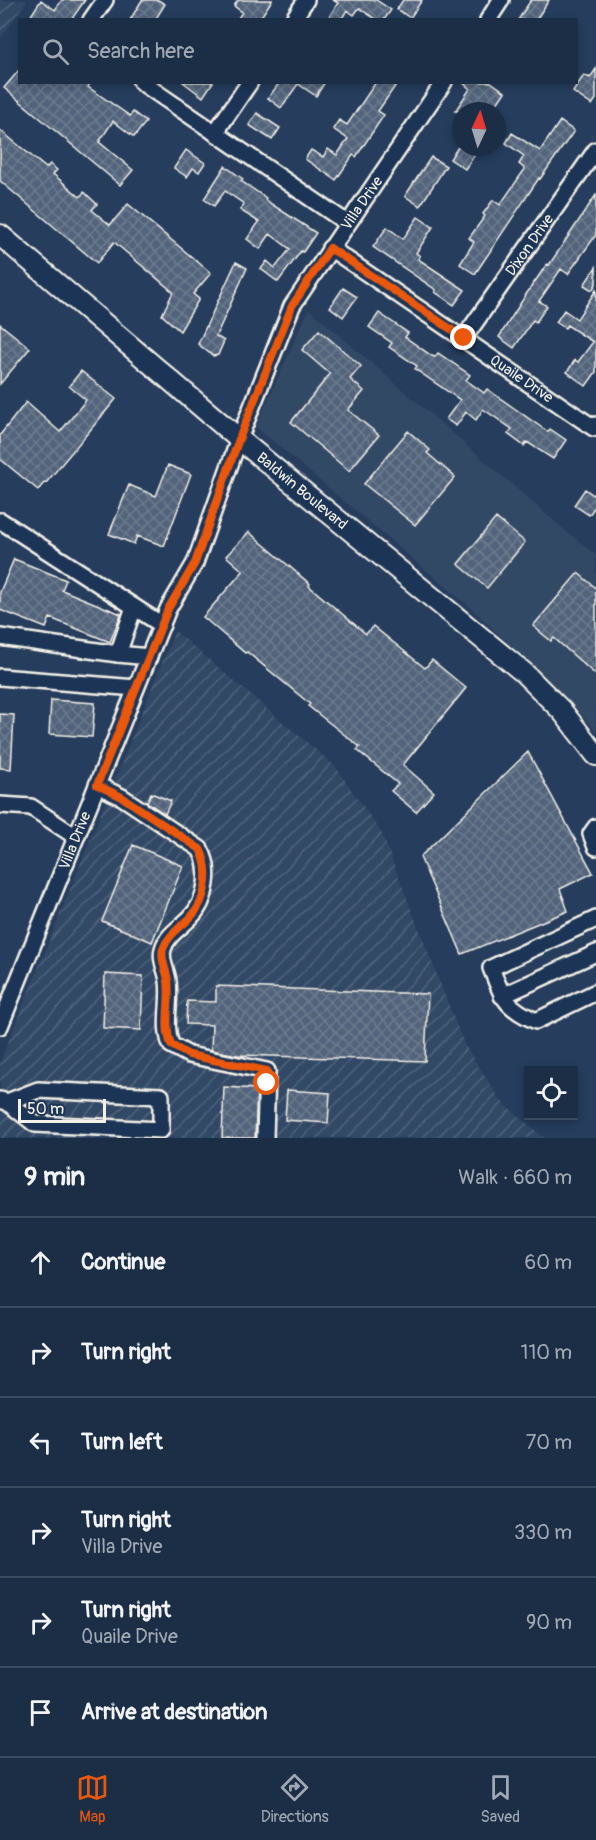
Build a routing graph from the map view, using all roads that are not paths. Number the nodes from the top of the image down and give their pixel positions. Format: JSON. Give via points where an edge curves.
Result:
{"nodes":[{"id":1,"x":105,"y":0,"type":"edge"},
{"id":2,"x":306,"y":0,"type":"edge"},
{"id":3,"x":501,"y":0,"type":"edge"},
{"id":4,"x":92,"y":18,"type":"edge"},
{"id":5,"x":294,"y":18,"type":"edge"},
{"id":6,"x":489,"y":18,"type":"edge"},
{"id":7,"x":144,"y":84,"type":"edge"},
{"id":8,"x":249,"y":84,"type":"edge"},
{"id":9,"x":443,"y":84,"type":"edge"},
{"id":10,"x":215,"y":133,"type":"junction"},
{"id":11,"x":596,"y":150,"type":"edge"},
{"id":12,"x":347,"y":223,"type":"junction"},
{"id":13,"x":0,"y":235,"type":"edge"},
{"id":14,"x":330,"y":248,"type":"junction"},
{"id":15,"x":464,"y":338,"type":"junction"},
{"id":16,"x":595,"y":426,"type":"edge"},
{"id":17,"x":239,"y":439,"type":"junction"},
{"id":18,"x":0,"y":522,"type":"edge"},
{"id":19,"x":134,"y":607,"type":"junction"},
{"id":20,"x":162,"y":625,"type":"junction"},
{"id":21,"x":0,"y":637,"type":"edge"},
{"id":22,"x":118,"y":654,"type":"junction"},
{"id":23,"x":149,"y":657,"type":"junction"},
{"id":24,"x":0,"y":677,"type":"edge"},
{"id":25,"x":136,"y":688,"type":"junction"},
{"id":26,"x":596,"y":755,"type":"edge"},
{"id":27,"x":97,"y":785,"type":"junction"},
{"id":28,"x":0,"y":806,"type":"edge"},
{"id":29,"x":596,"y":827,"type":"edge"},
{"id":30,"x":76,"y":837,"type":"junction"},
{"id":31,"x":596,"y":847,"type":"edge"},
{"id":32,"x":596,"y":919,"type":"edge"},
{"id":33,"x":596,"y":953,"type":"edge"},
{"id":34,"x":596,"y":992,"type":"edge"},
{"id":35,"x":502,"y":996,"type":"junction"},
{"id":36,"x":0,"y":1026,"type":"edge"},
{"id":37,"x":4,"y":1101,"type":"edge"},
{"id":38,"x":265,"y":1138,"type":"edge"}],
"edges":[{"from":1,"to":4,"type":"street"},
{"from":2,"to":5,"type":"street"},
{"from":3,"to":6,"type":"street"},
{"from":7,"to":10,"type":"street"},
{"from":8,"to":10,"type":"street"},
{"from":9,"to":12,"type":"street","name":"Villa Drive"},
{"from":10,"to":12,"type":"street"},
{"from":11,"to":15,"type":"street","name":"Dixon Drive"},
{"from":12,"to":14,"type":"street","name":"Villa Drive"},
{"from":13,"to":17,"type":"main road","name":"Baldwin Boulevard"},
{"from":14,"to":15,"type":"street","name":"Quaile Drive"},
{"from":14,"to":17,"type":"street","name":"Villa Drive","via":[[292,306]]},
{"from":15,"to":16,"type":"street","name":"Quaile Drive"},
{"from":17,"to":20,"type":"street","name":"Villa Drive","via":[[195,563]]},
{"from":17,"to":26,"type":"main road","name":"Baldwin Boulevard","via":[[523,672],[562,711]]},
{"from":18,"to":19,"type":"street"},
{"from":19,"to":20,"type":"street"},
{"from":19,"to":22,"type":"street"},
{"from":20,"to":23,"type":"street","name":"Villa Drive"},
{"from":21,"to":22,"type":"street"},
{"from":22,"to":23,"type":"street"},
{"from":23,"to":25,"type":"street","name":"Villa Drive"},
{"from":24,"to":25,"type":"street"},
{"from":25,"to":27,"type":"street","name":"Villa Drive"},
{"from":27,"to":30,"type":"street","name":"Villa Drive"},
{"from":27,"to":38,"type":"street","via":[[122,797],[200,849],[205,859],[207,871],[198,908],[168,938],[163,951],[168,982],[167,1033],[171,1045],[189,1055],[267,1071]]},
{"from":28,"to":30,"type":"street","via":[[31,807]]},
{"from":29,"to":31,"type":"street","via":[[591,834]]},
{"from":30,"to":36,"type":"street","name":"Villa Drive"},
{"from":32,"to":35,"type":"street","via":[[491,968]]},
{"from":33,"to":35,"type":"street"},
{"from":34,"to":35,"type":"street","via":[[536,1021],[517,1012]]},
{"from":37,"to":37,"type":"street","via":[[38,1090],[161,1096],[161,1130],[35,1124]]}]}
